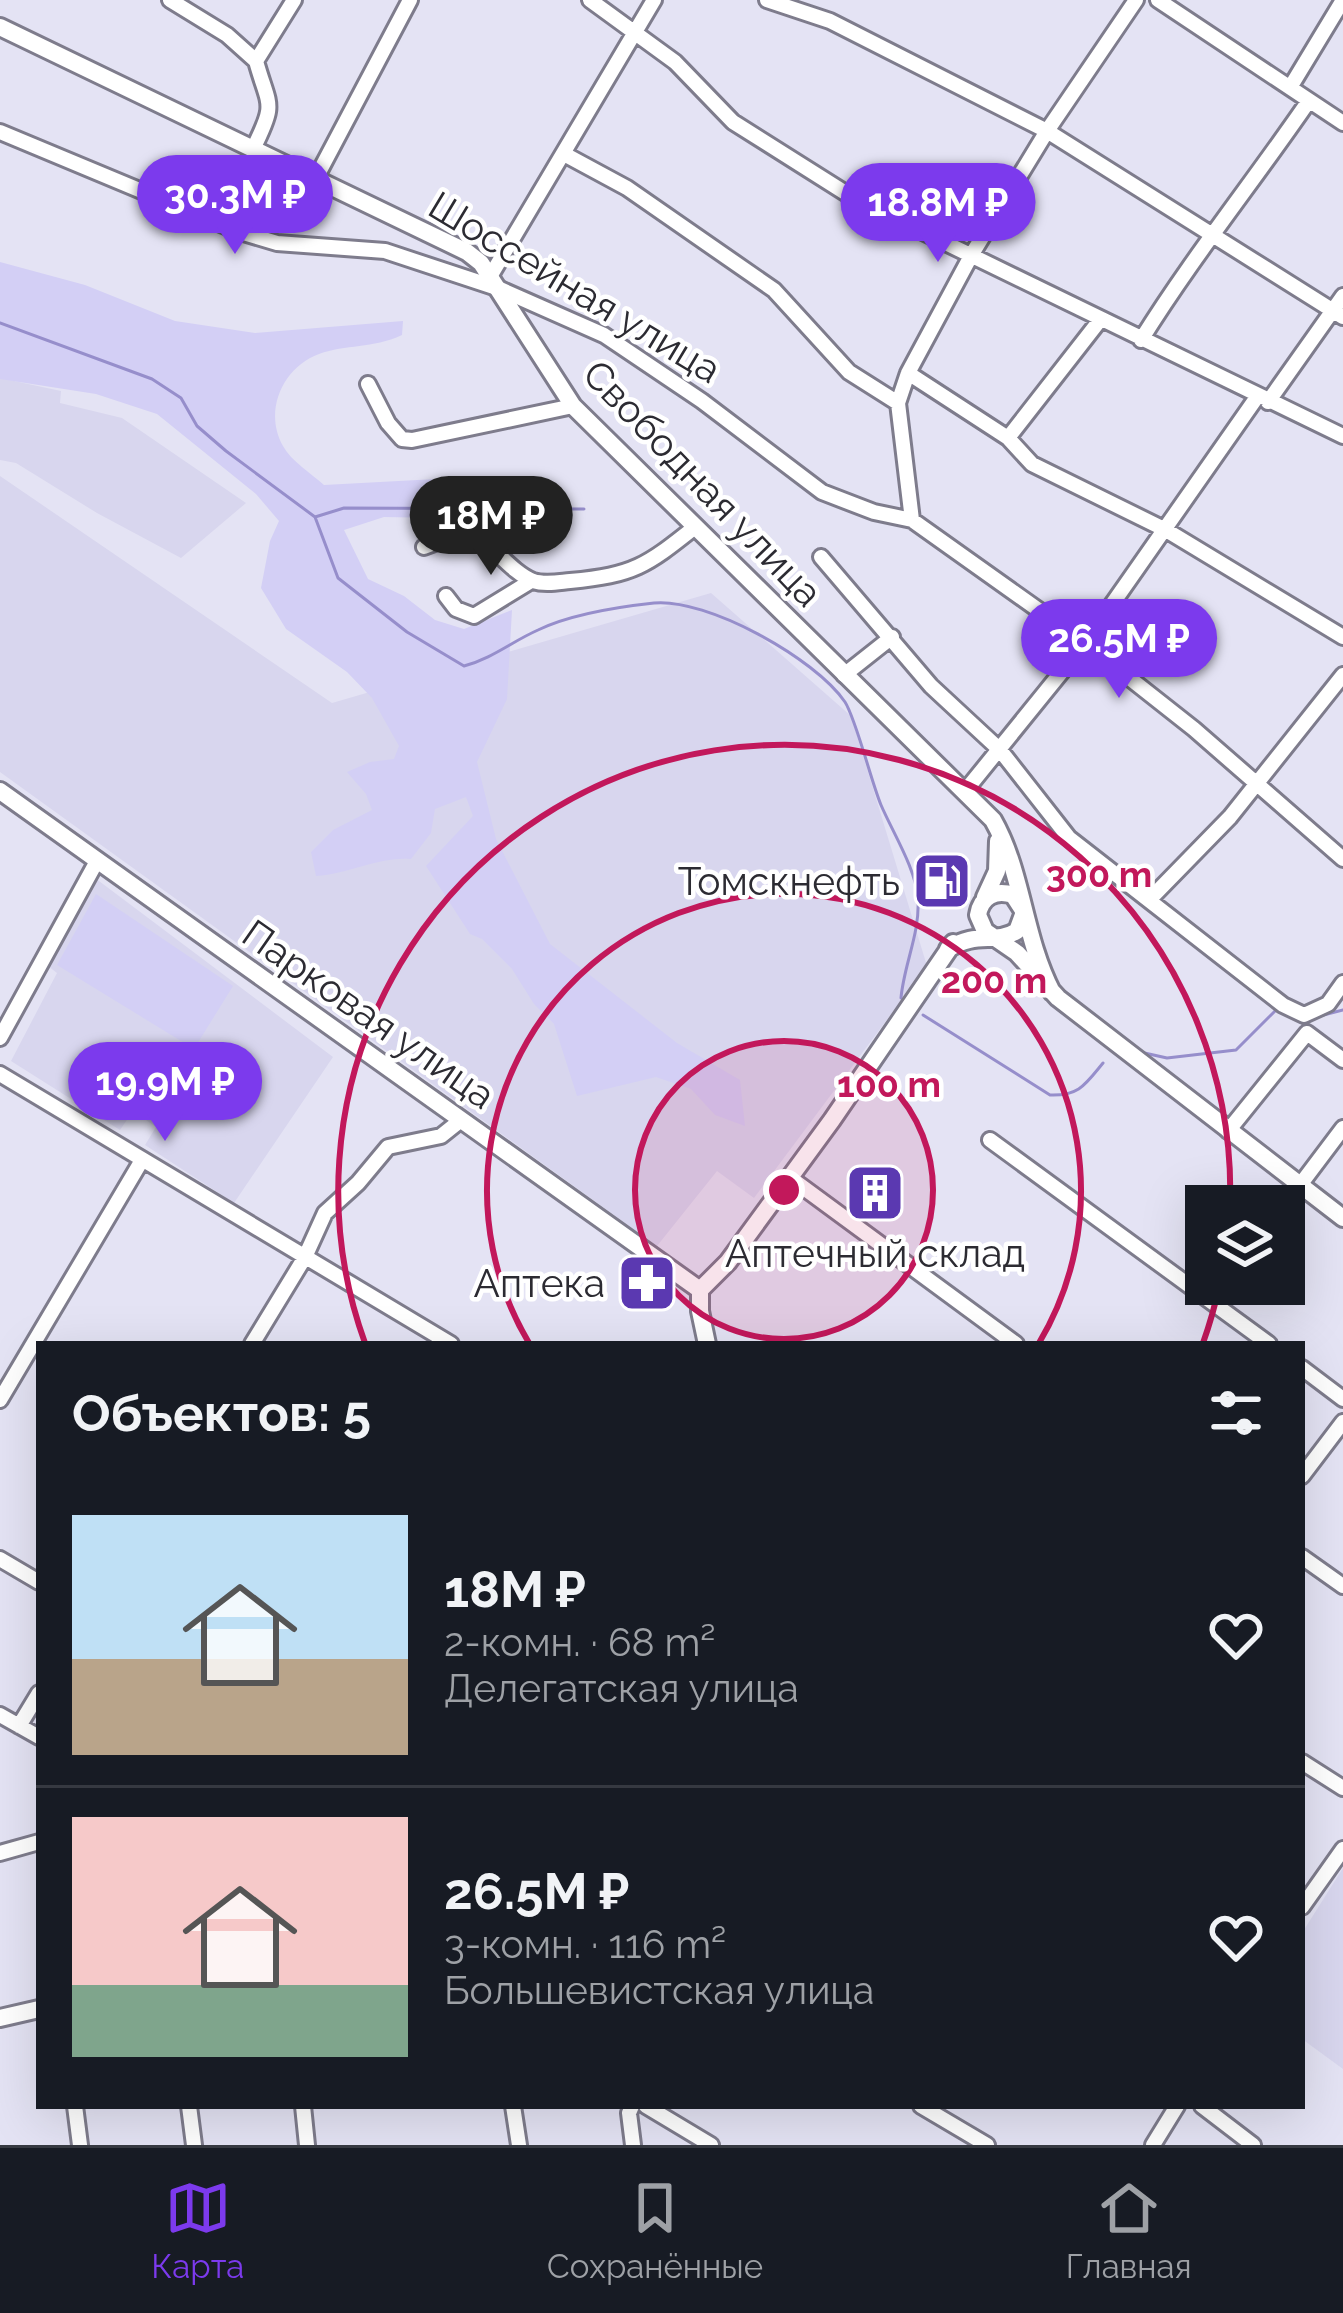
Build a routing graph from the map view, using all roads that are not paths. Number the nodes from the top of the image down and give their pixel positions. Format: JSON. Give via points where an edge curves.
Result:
{"nodes":[{"id":1,"x":170,"y":0,"type":"edge"},
{"id":2,"x":294,"y":0,"type":"edge"},
{"id":3,"x":410,"y":0,"type":"edge"},
{"id":4,"x":590,"y":0,"type":"edge"},
{"id":5,"x":654,"y":0,"type":"edge"},
{"id":6,"x":767,"y":0,"type":"edge"},
{"id":7,"x":1136,"y":0,"type":"edge"},
{"id":8,"x":1158,"y":0,"type":"edge"},
{"id":9,"x":1343,"y":0,"type":"edge"},
{"id":10,"x":0,"y":27,"type":"edge"},
{"id":11,"x":637,"y":31,"type":"junction"},
{"id":12,"x":256,"y":61,"type":"junction"},
{"id":13,"x":1291,"y":86,"type":"junction"},
{"id":14,"x":1308,"y":102,"type":"junction"},
{"id":15,"x":1343,"y":123,"type":"edge"},
{"id":16,"x":1048,"y":131,"type":"junction"},
{"id":17,"x":0,"y":132,"type":"edge"},
{"id":18,"x":254,"y":149,"type":"junction"},
{"id":19,"x":564,"y":154,"type":"junction"},
{"id":20,"x":316,"y":178,"type":"junction"},
{"id":21,"x":1216,"y":235,"type":"junction"},
{"id":22,"x":972,"y":254,"type":"junction"},
{"id":23,"x":496,"y":282,"type":"junction"},
{"id":24,"x":1343,"y":296,"type":"edge"},
{"id":25,"x":1338,"y":314,"type":"edge"},
{"id":26,"x":1100,"y":320,"type":"junction"},
{"id":27,"x":1141,"y":340,"type":"junction"},
{"id":28,"x":908,"y":373,"type":"junction"},
{"id":29,"x":368,"y":384,"type":"dead end"},
{"id":30,"x":1262,"y":399,"type":"junction"},
{"id":31,"x":898,"y":403,"type":"junction"},
{"id":32,"x":573,"y":406,"type":"junction"},
{"id":33,"x":1343,"y":436,"type":"edge"},
{"id":34,"x":1008,"y":438,"type":"junction"},
{"id":35,"x":912,"y":520,"type":"junction"},
{"id":36,"x":695,"y":527,"type":"junction"},
{"id":37,"x":1166,"y":530,"type":"junction"},
{"id":38,"x":424,"y":548,"type":"dead end"},
{"id":39,"x":821,"y":557,"type":"dead end"},
{"id":40,"x":532,"y":580,"type":"junction"},
{"id":41,"x":446,"y":596,"type":"dead end"},
{"id":42,"x":1343,"y":637,"type":"edge"},
{"id":43,"x":892,"y":638,"type":"junction"},
{"id":44,"x":1085,"y":643,"type":"junction"},
{"id":45,"x":844,"y":675,"type":"junction"},
{"id":46,"x":1343,"y":675,"type":"edge"},
{"id":47,"x":1000,"y":750,"type":"junction"},
{"id":48,"x":1254,"y":783,"type":"junction"},
{"id":49,"x":966,"y":790,"type":"junction"},
{"id":50,"x":0,"y":791,"type":"edge"},
{"id":51,"x":993,"y":820,"type":"junction"},
{"id":52,"x":1343,"y":859,"type":"edge"},
{"id":53,"x":97,"y":861,"type":"junction"},
{"id":54,"x":1150,"y":899,"type":"junction"},
{"id":55,"x":981,"y":903,"type":"junction"},
{"id":56,"x":1024,"y":912,"type":"junction"},
{"id":57,"x":995,"y":937,"type":"junction"},
{"id":58,"x":949,"y":950,"type":"junction"},
{"id":59,"x":1343,"y":983,"type":"edge"},
{"id":60,"x":1052,"y":992,"type":"junction"},
{"id":61,"x":0,"y":1038,"type":"edge"},
{"id":62,"x":1343,"y":1060,"type":"edge"},
{"id":63,"x":0,"y":1074,"type":"edge"},
{"id":64,"x":461,"y":1120,"type":"junction"},
{"id":65,"x":1343,"y":1128,"type":"edge"},
{"id":66,"x":1228,"y":1131,"type":"junction"},
{"id":67,"x":990,"y":1140,"type":"dead end"},
{"id":68,"x":142,"y":1160,"type":"junction"},
{"id":69,"x":789,"y":1177,"type":"junction"},
{"id":70,"x":1300,"y":1185,"type":"joint"},
{"id":71,"x":1305,"y":1189,"type":"edge"},
{"id":72,"x":1343,"y":1218,"type":"edge"},
{"id":73,"x":305,"y":1257,"type":"junction"},
{"id":74,"x":700,"y":1290,"type":"junction"},
{"id":75,"x":424,"y":1337,"type":"edge"},
{"id":76,"x":254,"y":1341,"type":"edge"},
{"id":77,"x":707,"y":1341,"type":"edge"},
{"id":78,"x":1012,"y":1341,"type":"edge"},
{"id":79,"x":1265,"y":1341,"type":"edge"},
{"id":80,"x":1305,"y":1370,"type":"edge"},
{"id":81,"x":1343,"y":1399,"type":"edge"},
{"id":82,"x":0,"y":1400,"type":"edge"},
{"id":83,"x":1343,"y":1422,"type":"edge"},
{"id":84,"x":1305,"y":1471,"type":"edge"},
{"id":85,"x":0,"y":1558,"type":"edge"},
{"id":86,"x":1305,"y":1560,"type":"edge"},
{"id":87,"x":36,"y":1580,"type":"edge"},
{"id":88,"x":1343,"y":1586,"type":"edge"},
{"id":89,"x":36,"y":1698,"type":"edge"},
{"id":90,"x":0,"y":1714,"type":"edge"},
{"id":91,"x":19,"y":1726,"type":"junction"},
{"id":92,"x":36,"y":1735,"type":"edge"},
{"id":93,"x":1305,"y":1764,"type":"edge"},
{"id":94,"x":1343,"y":1788,"type":"edge"},
{"id":95,"x":36,"y":1843,"type":"edge"},
{"id":96,"x":1343,"y":1849,"type":"edge"},
{"id":97,"x":0,"y":1853,"type":"edge"},
{"id":98,"x":1305,"y":1903,"type":"edge"},
{"id":99,"x":36,"y":2010,"type":"edge"},
{"id":100,"x":0,"y":2018,"type":"edge"},
{"id":101,"x":76,"y":2109,"type":"edge"},
{"id":102,"x":189,"y":2109,"type":"edge"},
{"id":103,"x":303,"y":2109,"type":"edge"},
{"id":104,"x":513,"y":2109,"type":"edge"},
{"id":105,"x":631,"y":2109,"type":"edge"},
{"id":106,"x":651,"y":2109,"type":"edge"},
{"id":107,"x":926,"y":2109,"type":"edge"},
{"id":108,"x":1175,"y":2109,"type":"edge"},
{"id":109,"x":1206,"y":2109,"type":"edge"},
{"id":110,"x":80,"y":2145,"type":"edge"},
{"id":111,"x":194,"y":2145,"type":"edge"},
{"id":112,"x":307,"y":2145,"type":"edge"},
{"id":113,"x":519,"y":2145,"type":"edge"},
{"id":114,"x":633,"y":2145,"type":"edge"},
{"id":115,"x":711,"y":2145,"type":"edge"},
{"id":116,"x":987,"y":2145,"type":"edge"},
{"id":117,"x":1153,"y":2145,"type":"edge"},
{"id":118,"x":1253,"y":2145,"type":"edge"}],
"edges":[{"from":1,"to":12,"type":"street"},
{"from":2,"to":12,"type":"street"},
{"from":3,"to":20,"type":"street"},
{"from":4,"to":11,"type":"street"},
{"from":5,"to":11,"type":"street"},
{"from":6,"to":16,"type":"street","via":[[830,21]]},
{"from":7,"to":16,"type":"street"},
{"from":8,"to":13,"type":"street"},
{"from":9,"to":13,"type":"street"},
{"from":10,"to":18,"type":"main road","name":"Шоссейная улица"},
{"from":11,"to":19,"type":"street"},
{"from":11,"to":22,"type":"street","via":[[733,122],[855,199]]},
{"from":12,"to":18,"type":"street","via":[[271,101]]},
{"from":13,"to":14,"type":"street"},
{"from":14,"to":15,"type":"street"},
{"from":14,"to":21,"type":"street"},
{"from":16,"to":21,"type":"street"},
{"from":16,"to":22,"type":"street"},
{"from":17,"to":23,"type":"street","via":[[240,232],[385,251]]},
{"from":18,"to":20,"type":"main road","name":"Шоссейная улица"},
{"from":19,"to":23,"type":"street"},
{"from":19,"to":31,"type":"street","via":[[774,290],[849,372]]},
{"from":20,"to":23,"type":"main road","name":"Шоссейная улица","via":[[467,252]]},
{"from":21,"to":25,"type":"street"},
{"from":21,"to":27,"type":"street"},
{"from":22,"to":26,"type":"street"},
{"from":22,"to":28,"type":"street"},
{"from":23,"to":32,"type":"main road","name":"Свободная улица"},
{"from":23,"to":35,"type":"street","name":"Шоссейная улица","via":[[604,335],[822,492]]},
{"from":24,"to":25,"type":"street"},
{"from":25,"to":30,"type":"street"},
{"from":26,"to":27,"type":"street"},
{"from":26,"to":34,"type":"street"},
{"from":27,"to":30,"type":"street"},
{"from":28,"to":31,"type":"street"},
{"from":28,"to":34,"type":"street"},
{"from":29,"to":32,"type":"street","via":[[402,439]]},
{"from":30,"to":33,"type":"street"},
{"from":30,"to":37,"type":"street"},
{"from":31,"to":35,"type":"street"},
{"from":32,"to":36,"type":"main road","name":"Свободная улица"},
{"from":34,"to":37,"type":"street","via":[[1032,464]]},
{"from":35,"to":44,"type":"street"},
{"from":36,"to":40,"type":"street","via":[[621,576]]},
{"from":36,"to":45,"type":"main road","name":"Свободная улица"},
{"from":37,"to":42,"type":"street"},
{"from":37,"to":44,"type":"street"},
{"from":38,"to":40,"type":"street","via":[[467,530]]},
{"from":39,"to":43,"type":"street","name":"Свободная улица"},
{"from":40,"to":41,"type":"street","via":[[474,616]]},
{"from":43,"to":45,"type":"street"},
{"from":43,"to":47,"type":"street","name":"Свободная улица"},
{"from":44,"to":47,"type":"street"},
{"from":44,"to":48,"type":"street"},
{"from":45,"to":49,"type":"main road","name":"Свободная улица"},
{"from":46,"to":48,"type":"street"},
{"from":47,"to":49,"type":"street"},
{"from":47,"to":54,"type":"street","name":"Свободная улица","via":[[1069,838]]},
{"from":48,"to":52,"type":"street"},
{"from":48,"to":54,"type":"street"},
{"from":49,"to":51,"type":"main road","name":"Свободная улица"},
{"from":50,"to":53,"type":"main road","name":"Парковая улица"},
{"from":51,"to":55,"type":"main road","via":[[999,861]]},
{"from":51,"to":56,"type":"main road"},
{"from":53,"to":61,"type":"street"},
{"from":53,"to":64,"type":"main road","name":"Парковая улица"},
{"from":54,"to":59,"type":"street","name":"Свободная улица","via":[[1304,1015],[1328,1004]]},
{"from":55,"to":56,"type":"main road","via":[[1007,893]]},
{"from":55,"to":57,"type":"main road","via":[[979,921]]},
{"from":55,"to":58,"type":"main road"},
{"from":56,"to":57,"type":"main road","via":[[1017,932]]},
{"from":56,"to":60,"type":"main road"},
{"from":57,"to":58,"type":"main road","via":[[969,938]]},
{"from":57,"to":60,"type":"main road"},
{"from":58,"to":69,"type":"main road"},
{"from":60,"to":66,"type":"main road"},
{"from":62,"to":66,"type":"street","via":[[1306,1034]]},
{"from":63,"to":68,"type":"street"},
{"from":64,"to":73,"type":"street","via":[[441,1136],[384,1151],[325,1213]]},
{"from":64,"to":74,"type":"main road","name":"Парковая улица"},
{"from":65,"to":70,"type":"street"},
{"from":66,"to":70,"type":"main road"},
{"from":67,"to":79,"type":"street"},
{"from":68,"to":73,"type":"street"},
{"from":68,"to":82,"type":"street"},
{"from":69,"to":74,"type":"main road"},
{"from":69,"to":78,"type":"street"},
{"from":71,"to":72,"type":"main road"},
{"from":73,"to":75,"type":"street"},
{"from":73,"to":76,"type":"street"},
{"from":74,"to":77,"type":"main road"},
{"from":80,"to":81,"type":"street"},
{"from":83,"to":84,"type":"street"},
{"from":85,"to":87,"type":"street"},
{"from":86,"to":88,"type":"street"},
{"from":89,"to":91,"type":"street"},
{"from":90,"to":91,"type":"street"},
{"from":91,"to":92,"type":"street"},
{"from":93,"to":94,"type":"street"},
{"from":95,"to":97,"type":"street"},
{"from":96,"to":98,"type":"street"},
{"from":99,"to":100,"type":"main road"},
{"from":101,"to":110,"type":"street"},
{"from":102,"to":111,"type":"street"},
{"from":103,"to":112,"type":"street"},
{"from":104,"to":113,"type":"street"},
{"from":105,"to":114,"type":"street"},
{"from":106,"to":115,"type":"street"},
{"from":107,"to":116,"type":"street"},
{"from":108,"to":117,"type":"street"},
{"from":109,"to":118,"type":"street"}]}
